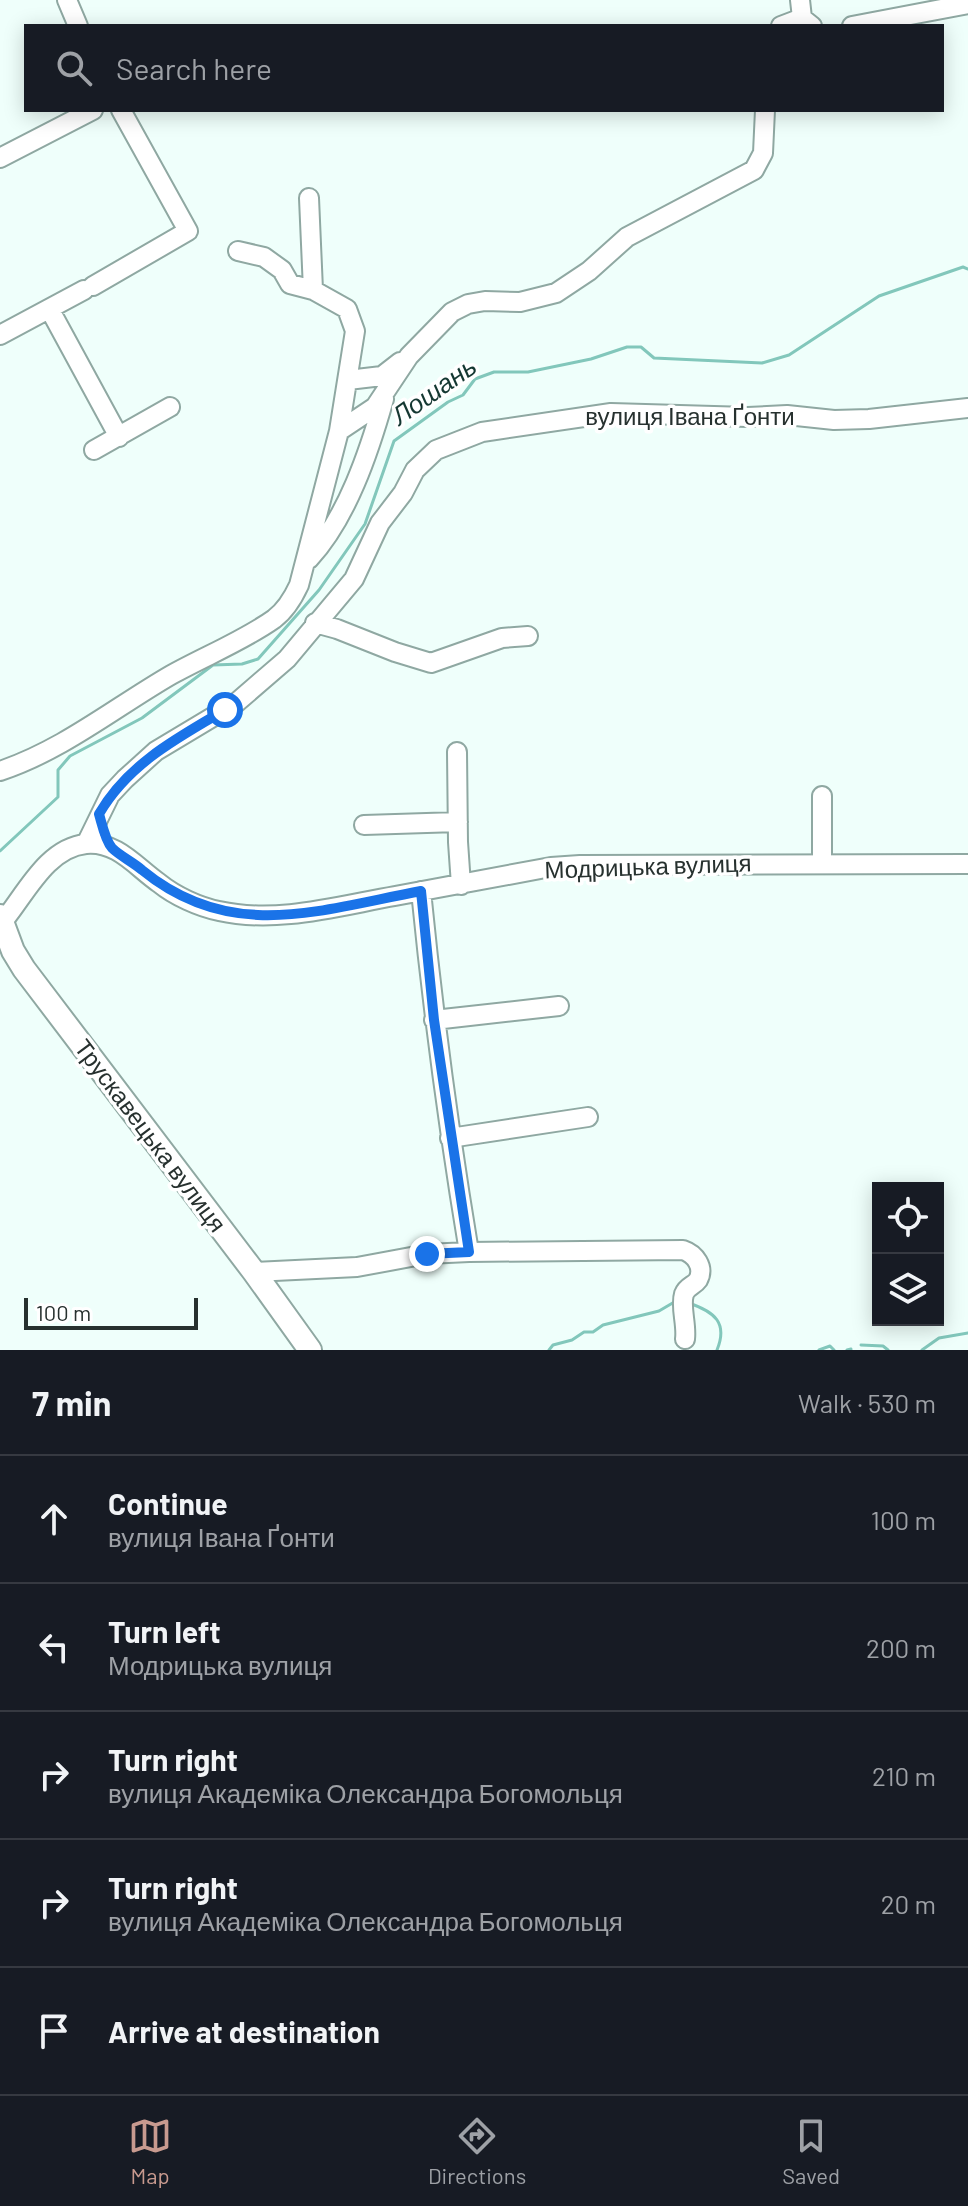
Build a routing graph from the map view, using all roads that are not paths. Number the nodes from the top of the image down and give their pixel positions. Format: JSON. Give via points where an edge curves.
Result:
{"nodes":[{"id":1,"x":67,"y":0,"type":"edge"},
{"id":2,"x":968,"y":4,"type":"edge"},
{"id":3,"x":804,"y":15,"type":"edge"},
{"id":4,"x":77,"y":24,"type":"edge"},
{"id":5,"x":785,"y":24,"type":"edge"},
{"id":6,"x":863,"y":24,"type":"edge"},
{"id":7,"x":89,"y":112,"type":"edge"},
{"id":8,"x":122,"y":112,"type":"edge"},
{"id":9,"x":765,"y":112,"type":"edge"},
{"id":10,"x":0,"y":158,"type":"edge"},
{"id":11,"x":309,"y":198,"type":"dead end"},
{"id":12,"x":238,"y":251,"type":"dead end"},
{"id":13,"x":313,"y":290,"type":"junction"},
{"id":14,"x":50,"y":310,"type":"junction"},
{"id":15,"x":0,"y":335,"type":"edge"},
{"id":16,"x":409,"y":356,"type":"junction"},
{"id":17,"x":348,"y":380,"type":"junction"},
{"id":18,"x":386,"y":393,"type":"junction"},
{"id":19,"x":170,"y":407,"type":"dead end"},
{"id":20,"x":966,"y":410,"type":"edge"},
{"id":21,"x":339,"y":431,"type":"junction"},
{"id":22,"x":119,"y":437,"type":"junction"},
{"id":23,"x":94,"y":450,"type":"dead end"},
{"id":24,"x":307,"y":561,"type":"junction"},
{"id":25,"x":315,"y":623,"type":"junction"},
{"id":26,"x":528,"y":636,"type":"dead end"},
{"id":27,"x":457,"y":752,"type":"dead end"},
{"id":28,"x":0,"y":771,"type":"edge"},
{"id":29,"x":827,"y":801,"type":"dead end"},
{"id":30,"x":99,"y":814,"type":"junction"},
{"id":31,"x":458,"y":822,"type":"junction"},
{"id":32,"x":364,"y":825,"type":"dead end"},
{"id":33,"x":86,"y":844,"type":"junction"},
{"id":34,"x":111,"y":847,"type":"junction"},
{"id":35,"x":827,"y":864,"type":"junction"},
{"id":36,"x":968,"y":864,"type":"edge"},
{"id":37,"x":461,"y":885,"type":"junction"},
{"id":38,"x":421,"y":891,"type":"junction"},
{"id":39,"x":1,"y":922,"type":"edge"},
{"id":40,"x":559,"y":1006,"type":"dead end"},
{"id":41,"x":434,"y":1020,"type":"junction"},
{"id":42,"x":588,"y":1117,"type":"dead end"},
{"id":43,"x":450,"y":1138,"type":"junction"},
{"id":44,"x":469,"y":1252,"type":"junction"},
{"id":45,"x":254,"y":1272,"type":"junction"},
{"id":46,"x":691,"y":1332,"type":"dead end"},
{"id":47,"x":310,"y":1350,"type":"edge"}],
"edges":[{"from":1,"to":4,"type":"street"},
{"from":2,"to":6,"type":"street"},
{"from":3,"to":5,"type":"street"},
{"from":7,"to":10,"type":"street"},
{"from":8,"to":14,"type":"street","via":[[188,231]]},
{"from":9,"to":16,"type":"street","via":[[763,153],[754,170],[627,237],[556,293],[520,302],[468,304],[452,312]]},
{"from":11,"to":13,"type":"street"},
{"from":12,"to":13,"type":"street","via":[[264,257],[290,284]]},
{"from":13,"to":17,"type":"street","via":[[347,309],[353,320]]},
{"from":14,"to":15,"type":"street"},
{"from":14,"to":22,"type":"street"},
{"from":16,"to":17,"type":"street","via":[[382,376]]},
{"from":16,"to":18,"type":"street"},
{"from":17,"to":21,"type":"street"},
{"from":18,"to":21,"type":"street"},
{"from":18,"to":24,"type":"street","via":[[334,528]]},
{"from":19,"to":22,"type":"street"},
{"from":20,"to":25,"type":"street","name":"вулиця Івана Ґонти","via":[[834,420],[611,413],[482,432],[436,450],[415,470],[380,523],[354,579]]},
{"from":21,"to":24,"type":"street"},
{"from":22,"to":23,"type":"street"},
{"from":24,"to":28,"type":"street","via":[[292,601],[274,619],[67,739]]},
{"from":25,"to":26,"type":"street","via":[[431,663],[502,638]]},
{"from":25,"to":30,"type":"street","name":"вулиця Івана Ґонти","via":[[287,659],[236,703],[156,751],[110,795]]},
{"from":27,"to":31,"type":"street"},
{"from":29,"to":35,"type":"street"},
{"from":30,"to":33,"type":"street","name":"вулиця Івана Ґонти"},
{"from":30,"to":34,"type":"street"},
{"from":31,"to":32,"type":"street"},
{"from":31,"to":37,"type":"street"},
{"from":33,"to":34,"type":"street"},
{"from":33,"to":39,"type":"street","via":[[56,857]]},
{"from":34,"to":38,"type":"street","name":"Модрицька вулиця","via":[[190,900],[244,915],[307,911]]},
{"from":35,"to":36,"type":"street","name":"Модрицька вулиця"},
{"from":35,"to":37,"type":"street","name":"Модрицька вулиця","via":[[580,865]]},
{"from":37,"to":38,"type":"street","name":"Модрицька вулиця"},
{"from":38,"to":41,"type":"street"},
{"from":39,"to":45,"type":"main road","name":"Трускавецька вулиця","via":[[24,969]]},
{"from":40,"to":41,"type":"street"},
{"from":41,"to":43,"type":"street"},
{"from":42,"to":43,"type":"street"},
{"from":43,"to":44,"type":"street"},
{"from":44,"to":45,"type":"street","via":[[357,1267]]},
{"from":44,"to":46,"type":"street","via":[[683,1250],[695,1257],[700,1270],[684,1297]]},
{"from":45,"to":47,"type":"main road","name":"Трускавецька вулиця"}]}
